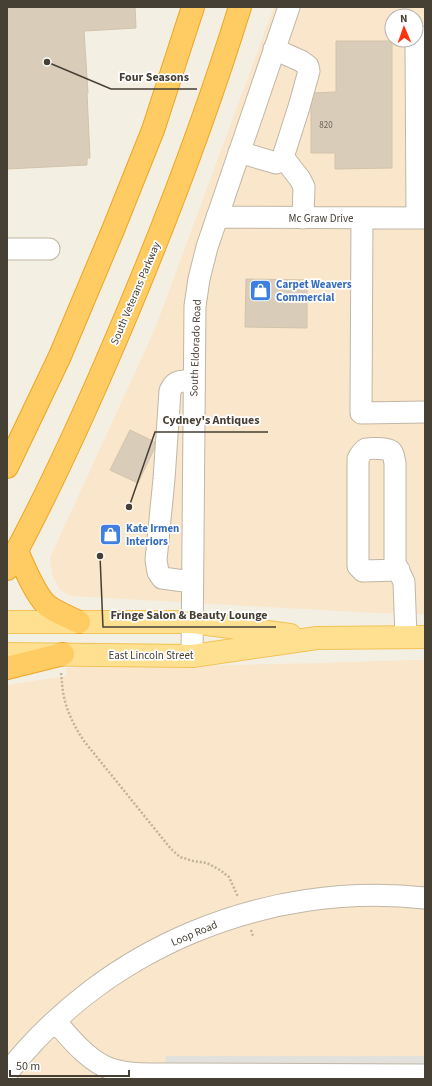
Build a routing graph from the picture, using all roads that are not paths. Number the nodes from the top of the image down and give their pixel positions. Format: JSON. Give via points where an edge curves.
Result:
{"nodes":[{"id":1,"x":193,"y":7,"type":"edge"},
{"id":2,"x":240,"y":7,"type":"edge"},
{"id":3,"x":288,"y":7,"type":"edge"},
{"id":4,"x":425,"y":38,"type":"edge"},
{"id":5,"x":274,"y":49,"type":"junction"},
{"id":6,"x":239,"y":152,"type":"junction"},
{"id":7,"x":283,"y":157,"type":"junction"},
{"id":8,"x":421,"y":179,"type":"edge"},
{"id":9,"x":217,"y":217,"type":"junction"},
{"id":10,"x":303,"y":218,"type":"junction"},
{"id":11,"x":362,"y":218,"type":"junction"},
{"id":12,"x":421,"y":218,"type":"edge"},
{"id":13,"x":7,"y":249,"type":"edge"},
{"id":14,"x":49,"y":249,"type":"dead end"},
{"id":15,"x":194,"y":380,"type":"junction"},
{"id":16,"x":425,"y":412,"type":"edge"},
{"id":17,"x":7,"y":467,"type":"edge"},
{"id":18,"x":12,"y":560,"type":"edge"},
{"id":19,"x":399,"y":570,"type":"junction"},
{"id":20,"x":192,"y":582,"type":"junction"},
{"id":21,"x":7,"y":622,"type":"edge"},
{"id":22,"x":79,"y":622,"type":"junction"},
{"id":23,"x":192,"y":622,"type":"junction"},
{"id":24,"x":415,"y":637,"type":"edge"},
{"id":25,"x":317,"y":638,"type":"junction"},
{"id":26,"x":7,"y":654,"type":"edge"},
{"id":27,"x":192,"y":656,"type":"junction"},
{"id":28,"x":61,"y":661,"type":"junction"},
{"id":29,"x":7,"y":668,"type":"edge"},
{"id":30,"x":425,"y":898,"type":"edge"},
{"id":31,"x":55,"y":1021,"type":"junction"},
{"id":32,"x":7,"y":1073,"type":"edge"},
{"id":33,"x":425,"y":1075,"type":"edge"},
{"id":34,"x":169,"y":1077,"type":"edge"}],
"edges":[{"from":1,"to":17,"type":"highway","via":[[153,130],[113,230],[60,356]]},
{"from":2,"to":18,"type":"highway","name":"South Veterans Parkway","via":[[199,130],[136,295],[77,427]]},
{"from":3,"to":5,"type":"street","name":"South Eldorado Road"},
{"from":4,"to":8,"type":"street","via":[[419,39],[416,45]]},
{"from":5,"to":6,"type":"street","name":"South Eldorado Road"},
{"from":5,"to":7,"type":"street","via":[[301,61],[308,66],[309,71]]},
{"from":6,"to":7,"type":"street","via":[[276,163]]},
{"from":6,"to":9,"type":"street","name":"South Eldorado Road"},
{"from":7,"to":10,"type":"street","via":[[304,187]]},
{"from":8,"to":12,"type":"street"},
{"from":9,"to":10,"type":"street","name":"Mc Graw Drive"},
{"from":9,"to":15,"type":"street","name":"South Eldorado Road","via":[[199,279],[195,306]]},
{"from":10,"to":11,"type":"street","name":"Mc Graw Drive"},
{"from":11,"to":12,"type":"street","name":"Mc Graw Drive"},
{"from":11,"to":16,"type":"street","via":[[361,413]]},
{"from":13,"to":14,"type":"street"},
{"from":15,"to":20,"type":"street","name":"South Eldorado Road"},
{"from":15,"to":20,"type":"street","via":[[176,382],[170,391],[156,560],[162,578]]},
{"from":18,"to":22,"type":"highway","via":[[29,577],[48,606]]},
{"from":19,"to":19,"type":"street","via":[[395,563],[394,454],[384,448],[366,449],[358,459],[358,566],[363,571]]},
{"from":19,"to":24,"type":"street","via":[[404,582]]},
{"from":20,"to":23,"type":"street","name":"South Eldorado Road"},
{"from":21,"to":22,"type":"main road","name":"East Lincoln Street"},
{"from":22,"to":23,"type":"main road","name":"East Lincoln Street"},
{"from":23,"to":25,"type":"main road","name":"East Lincoln Street"},
{"from":23,"to":27,"type":"street","name":"South Eldorado Road"},
{"from":24,"to":25,"type":"main road","name":"East Lincoln Street"},
{"from":25,"to":27,"type":"main road","name":"East Lincoln Street"},
{"from":26,"to":28,"type":"main road","name":"East Lincoln Street"},
{"from":27,"to":28,"type":"main road","name":"East Lincoln Street"},
{"from":28,"to":29,"type":"highway"},
{"from":30,"to":31,"type":"street","name":"Loop Road","via":[[368,895],[324,898],[267,908],[220,922],[171,942],[131,963],[104,981]]},
{"from":31,"to":32,"type":"street","name":"Loop Road","via":[[19,1057]]},
{"from":31,"to":34,"type":"street","via":[[79,1048],[110,1069]]},
{"from":33,"to":34,"type":"street"}]}
